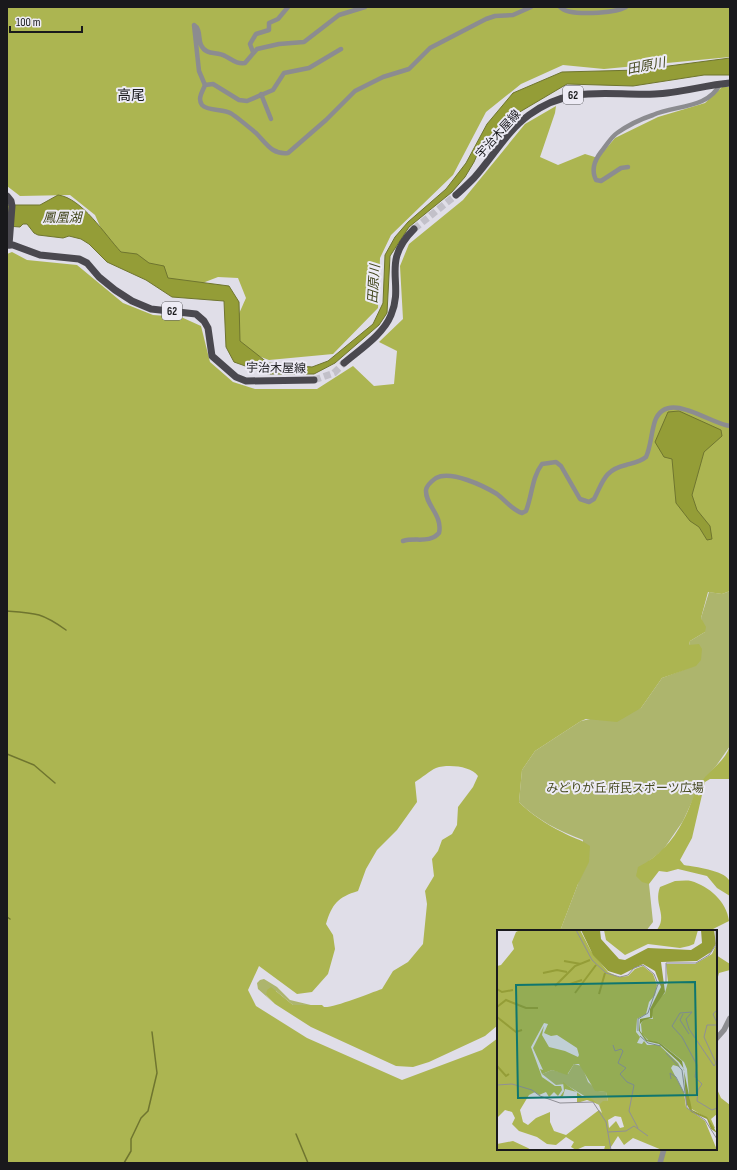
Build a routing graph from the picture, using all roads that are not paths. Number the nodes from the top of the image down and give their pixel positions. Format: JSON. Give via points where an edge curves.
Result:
{"nodes":[{"id":1,"x":288,"y":7,"type":"edge"},
{"id":2,"x":365,"y":7,"type":"edge"},
{"id":3,"x":531,"y":7,"type":"edge"},
{"id":4,"x":560,"y":7,"type":"edge"},
{"id":5,"x":626,"y":7,"type":"edge"},
{"id":6,"x":341,"y":49,"type":"dead end"},
{"id":7,"x":253,"y":52,"type":"junction"},
{"id":8,"x":730,"y":83,"type":"edge"},
{"id":9,"x":720,"y":84,"type":"junction"},
{"id":10,"x":205,"y":85,"type":"junction"},
{"id":11,"x":261,"y":94,"type":"junction"},
{"id":12,"x":271,"y":119,"type":"dead end"},
{"id":13,"x":628,"y":167,"type":"dead end"},
{"id":14,"x":456,"y":195,"type":"tunnel mouth"},
{"id":15,"x":7,"y":196,"type":"edge"},
{"id":16,"x":414,"y":229,"type":"tunnel mouth"},
{"id":17,"x":8,"y":243,"type":"edge"},
{"id":18,"x":344,"y":363,"type":"tunnel mouth"},
{"id":19,"x":314,"y":380,"type":"tunnel mouth"},
{"id":20,"x":730,"y":426,"type":"edge"},
{"id":21,"x":403,"y":541,"type":"dead end"},
{"id":22,"x":730,"y":1018,"type":"edge"},
{"id":23,"x":717,"y":1038,"type":"edge"},
{"id":24,"x":664,"y":1150,"type":"edge"},
{"id":25,"x":660,"y":1163,"type":"edge"}],
"edges":[{"from":1,"to":7,"type":"street","via":[[278,19],[269,23],[269,30],[256,34],[250,44]]},
{"from":2,"to":7,"type":"street","via":[[339,15],[304,42],[279,44]]},
{"from":3,"to":10,"type":"street","via":[[513,15],[495,16],[481,21],[430,48],[410,69],[383,77],[355,91],[288,153],[272,150],[232,114],[203,105],[200,95]]},
{"from":4,"to":5,"type":"street","via":[[569,13],[592,13]]},
{"from":6,"to":11,"type":"street","via":[[309,68],[284,73],[273,90]]},
{"from":7,"to":10,"type":"street","via":[[245,63],[240,64],[224,55],[210,53],[201,46],[194,26],[199,71]]},
{"from":8,"to":9,"type":"main road","name":"宇治木屋線","number":"62"},
{"from":9,"to":13,"type":"street","via":[[712,96],[691,105],[664,110],[616,134],[595,160],[593,174],[596,180],[601,181],[621,168]]},
{"from":9,"to":14,"type":"main road","name":"宇治木屋線","number":"62","via":[[654,94],[585,93],[571,95],[548,104],[529,114],[514,128],[474,178]]},
{"from":10,"to":11,"type":"street","via":[[213,84],[239,100],[254,99]]},
{"from":11,"to":12,"type":"street"},
{"from":15,"to":17,"type":"main road","via":[[12,203]]},
{"from":16,"to":18,"type":"main road","via":[[405,238],[397,255],[394,268],[394,307],[391,317],[384,328]]},
{"from":17,"to":19,"type":"main road","name":"宇治木屋線","number":"62","via":[[40,255],[79,259],[87,263],[115,290],[151,309],[196,314],[208,328],[212,356],[236,377],[246,381]]},
{"from":20,"to":21,"type":"street","via":[[684,410],[664,410],[655,422],[646,457],[642,461],[615,468],[604,478],[594,500],[589,502],[580,499],[561,466],[556,462],[542,464],[537,470],[526,511],[522,513],[478,484],[456,477],[440,476],[428,484],[426,490],[440,521],[439,533],[430,540]]},
{"from":22,"to":23,"type":"street"},
{"from":24,"to":25,"type":"street"}]}
